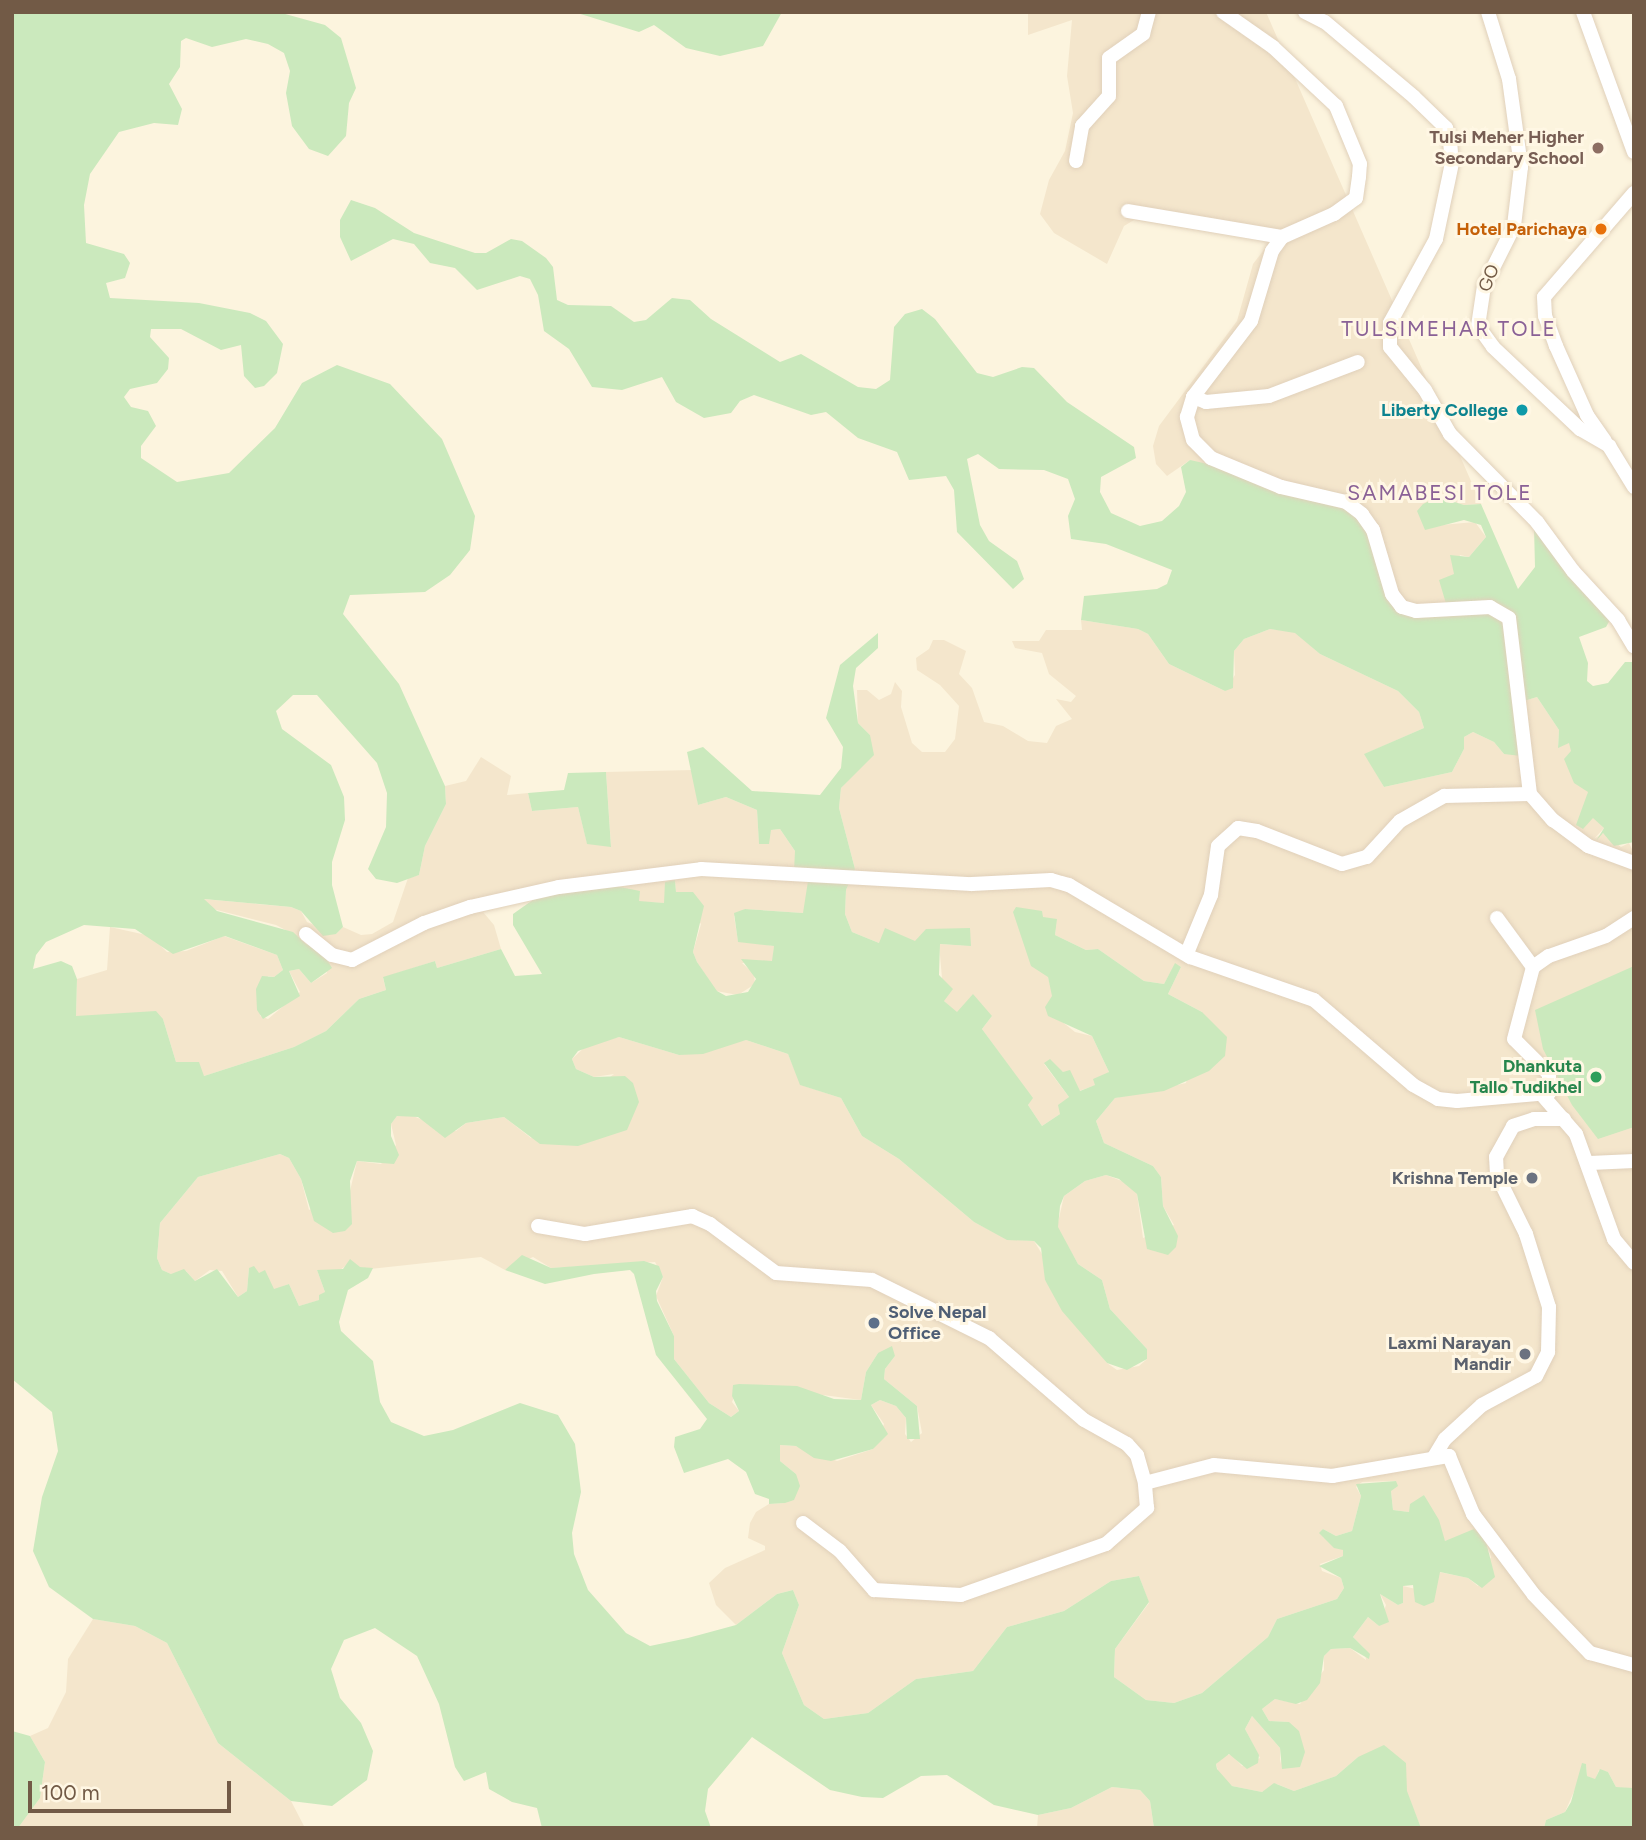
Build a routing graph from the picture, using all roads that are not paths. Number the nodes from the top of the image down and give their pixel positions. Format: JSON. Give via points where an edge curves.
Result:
{"nodes":[{"id":1,"x":1149,"y":12,"type":"edge"},
{"id":2,"x":1223,"y":12,"type":"edge"},
{"id":3,"x":1305,"y":12,"type":"edge"},
{"id":4,"x":1488,"y":12,"type":"edge"},
{"id":5,"x":1583,"y":12,"type":"edge"},
{"id":6,"x":1634,"y":152,"type":"edge"},
{"id":7,"x":1076,"y":160,"type":"dead end"},
{"id":8,"x":1634,"y":193,"type":"edge"},
{"id":9,"x":1128,"y":211,"type":"dead end"},
{"id":10,"x":1282,"y":237,"type":"junction"},
{"id":11,"x":1359,"y":362,"type":"dead end"},
{"id":12,"x":1193,"y":397,"type":"junction"},
{"id":13,"x":1609,"y":446,"type":"junction"},
{"id":14,"x":1634,"y":487,"type":"edge"},
{"id":15,"x":1634,"y":647,"type":"edge"},
{"id":16,"x":1530,"y":794,"type":"junction"},
{"id":17,"x":1634,"y":863,"type":"edge"},
{"id":18,"x":1497,"y":918,"type":"dead end"},
{"id":19,"x":1634,"y":918,"type":"edge"},
{"id":20,"x":306,"y":934,"type":"dead end"},
{"id":21,"x":1187,"y":953,"type":"junction"},
{"id":22,"x":1533,"y":967,"type":"junction"},
{"id":23,"x":1540,"y":1097,"type":"junction"},
{"id":24,"x":1564,"y":1119,"type":"junction"},
{"id":25,"x":1634,"y":1161,"type":"edge"},
{"id":26,"x":1590,"y":1163,"type":"junction"},
{"id":27,"x":538,"y":1226,"type":"dead end"},
{"id":28,"x":1634,"y":1263,"type":"edge"},
{"id":29,"x":1434,"y":1457,"type":"junction"},
{"id":30,"x":1145,"y":1483,"type":"junction"},
{"id":31,"x":803,"y":1523,"type":"dead end"},
{"id":32,"x":1634,"y":1665,"type":"edge"}],
"edges":[{"from":1,"to":7,"type":"street","via":[[1143,34],[1109,58],[1109,96],[1082,125]]},
{"from":2,"to":10,"type":"street","via":[[1273,47],[1336,106],[1360,164],[1356,198],[1334,214]]},
{"from":3,"to":15,"type":"street","via":[[1341,35],[1414,97],[1446,128],[1450,141],[1452,163],[1436,239],[1390,323],[1390,347],[1425,390],[1450,433],[1537,522],[1618,620]]},
{"from":4,"to":13,"type":"street","name":"GO","via":[[1509,79],[1521,167],[1514,226],[1484,286],[1478,326],[1493,347],[1580,429]]},
{"from":5,"to":6,"type":"street"},
{"from":8,"to":13,"type":"street","via":[[1544,297],[1545,316],[1556,346],[1587,415]]},
{"from":9,"to":10,"type":"street"},
{"from":10,"to":12,"type":"street","via":[[1272,251],[1251,321]]},
{"from":11,"to":12,"type":"street","via":[[1269,396],[1206,402]]},
{"from":12,"to":16,"type":"street","via":[[1187,417],[1200,451],[1281,487],[1346,502],[1362,514],[1373,530],[1392,594],[1402,607],[1416,611],[1490,607],[1509,618]]},
{"from":13,"to":14,"type":"street","name":"GO"},
{"from":16,"to":17,"type":"street","via":[[1553,820],[1588,846]]},
{"from":16,"to":21,"type":"street","via":[[1444,796],[1400,821],[1367,856],[1342,864],[1238,828],[1218,846],[1211,895]]},
{"from":18,"to":22,"type":"street"},
{"from":19,"to":22,"type":"street","via":[[1606,936]]},
{"from":20,"to":21,"type":"street","via":[[332,955],[352,960],[424,923],[470,907],[559,887],[701,869],[972,884],[1051,880],[1069,885]]},
{"from":21,"to":23,"type":"street","via":[[1219,970],[1283,986],[1314,1000],[1413,1085],[1438,1099]]},
{"from":22,"to":23,"type":"street","via":[[1523,1014],[1513,1032],[1520,1049],[1549,1074],[1549,1093]]},
{"from":23,"to":24,"type":"street"},
{"from":24,"to":26,"type":"street"},
{"from":24,"to":29,"type":"street","via":[[1534,1119],[1513,1126],[1496,1157],[1497,1175],[1526,1234],[1549,1307],[1548,1352],[1536,1376],[1482,1405],[1445,1439]]},
{"from":25,"to":26,"type":"street"},
{"from":26,"to":28,"type":"street","via":[[1614,1238]]},
{"from":27,"to":30,"type":"street","via":[[585,1234],[692,1216],[776,1273],[872,1280],[989,1338],[1084,1420],[1127,1444],[1137,1455]]},
{"from":29,"to":30,"type":"street","via":[[1332,1476],[1214,1465]]},
{"from":29,"to":32,"type":"street","via":[[1449,1456],[1473,1514],[1517,1576],[1582,1647],[1603,1659]]},
{"from":30,"to":31,"type":"street","via":[[1147,1508],[1106,1544],[961,1595],[874,1590],[864,1584],[840,1551]]}]}
